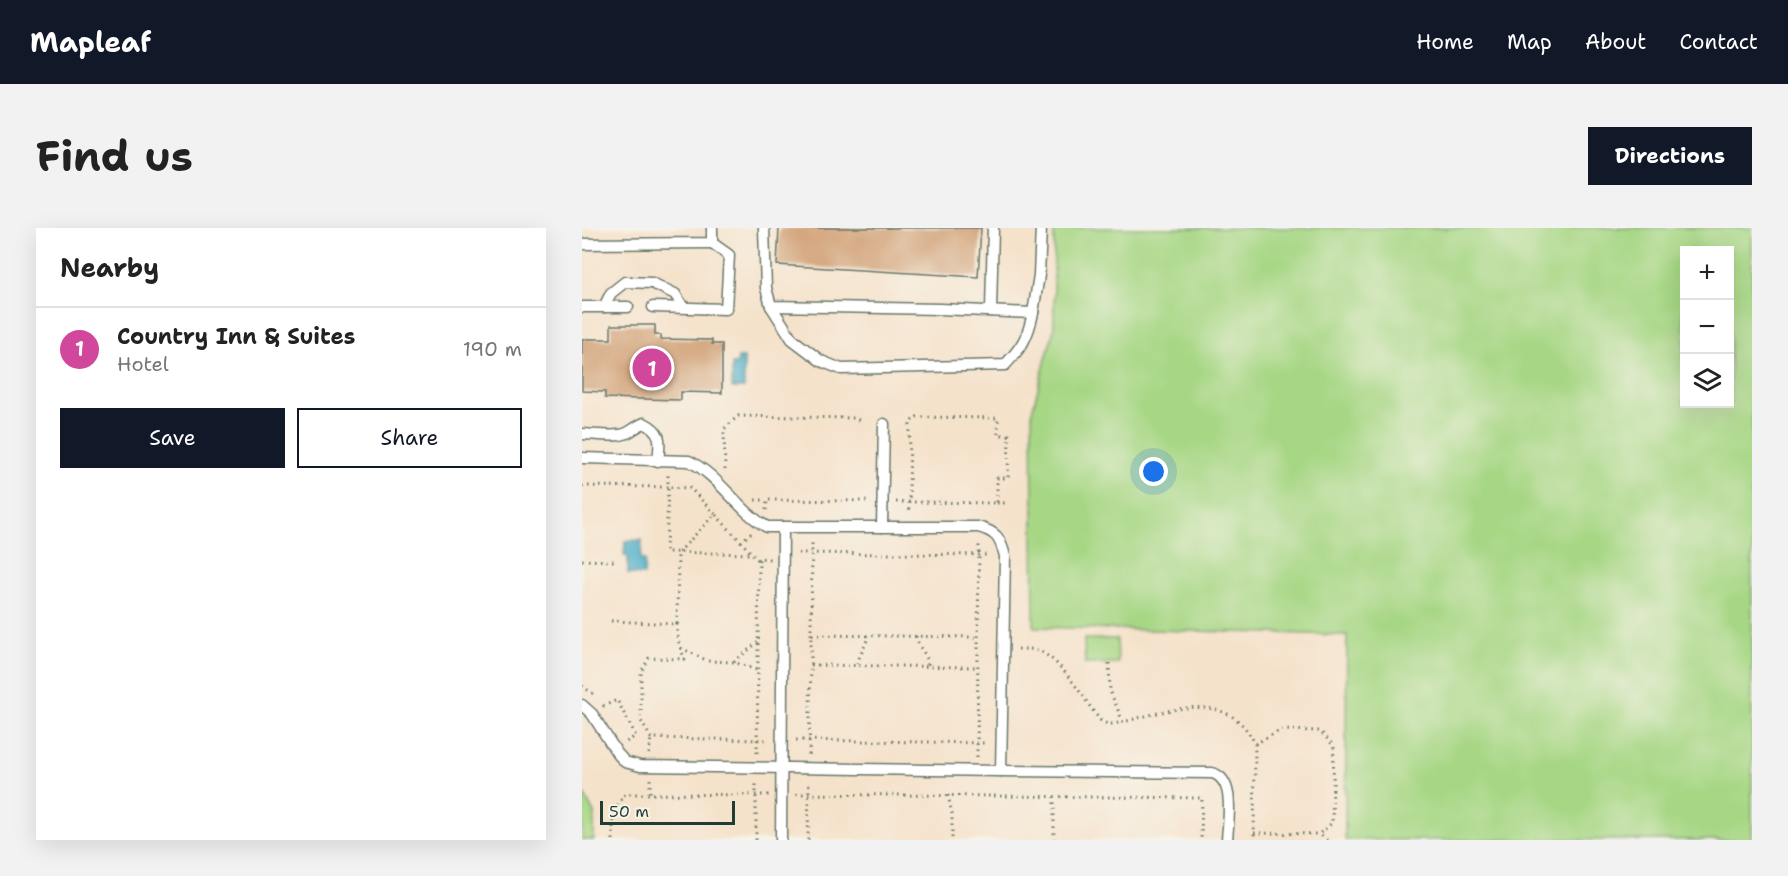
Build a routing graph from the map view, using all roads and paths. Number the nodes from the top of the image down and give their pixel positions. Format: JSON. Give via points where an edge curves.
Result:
{"nodes":[{"id":1,"x":712,"y":228,"type":"edge"},
{"id":2,"x":764,"y":228,"type":"edge"},
{"id":3,"x":993,"y":228,"type":"edge"},
{"id":4,"x":1041,"y":228,"type":"edge"},
{"id":5,"x":712,"y":243,"type":"junction"},
{"id":6,"x":582,"y":244,"type":"edge"},
{"id":7,"x":771,"y":306,"type":"junction"},
{"id":8,"x":582,"y":307,"type":"edge"},
{"id":9,"x":604,"y":307,"type":"junction"},
{"id":10,"x":628,"y":307,"type":"dead end"},
{"id":11,"x":654,"y":307,"type":"dead end"},
{"id":12,"x":683,"y":308,"type":"junction"},
{"id":13,"x":991,"y":311,"type":"junction"},
{"id":14,"x":1033,"y":313,"type":"junction"},
{"id":15,"x":859,"y":420,"type":"dead end"},
{"id":16,"x":884,"y":424,"type":"dead end"},
{"id":17,"x":582,"y":434,"type":"edge"},
{"id":18,"x":582,"y":459,"type":"edge"},
{"id":19,"x":658,"y":460,"type":"junction"},
{"id":20,"x":732,"y":476,"type":"dead end"},
{"id":21,"x":582,"y":486,"type":"edge"},
{"id":22,"x":668,"y":487,"type":"junction"},
{"id":23,"x":747,"y":492,"type":"dead end"},
{"id":24,"x":767,"y":500,"type":"junction"},
{"id":25,"x":870,"y":501,"type":"dead end"},
{"id":26,"x":895,"y":502,"type":"dead end"},
{"id":27,"x":909,"y":502,"type":"junction"},
{"id":28,"x":997,"y":503,"type":"junction"},
{"id":29,"x":1005,"y":503,"type":"dead end"},
{"id":30,"x":765,"y":511,"type":"dead end"},
{"id":31,"x":716,"y":514,"type":"junction"},
{"id":32,"x":783,"y":527,"type":"junction"},
{"id":33,"x":882,"y":527,"type":"junction"},
{"id":34,"x":909,"y":527,"type":"junction"},
{"id":35,"x":979,"y":527,"type":"junction"},
{"id":36,"x":752,"y":532,"type":"dead end"},
{"id":37,"x":741,"y":542,"type":"junction"},
{"id":38,"x":678,"y":553,"type":"junction"},
{"id":39,"x":798,"y":553,"type":"dead end"},
{"id":40,"x":812,"y":553,"type":"junction"},
{"id":41,"x":752,"y":554,"type":"junction"},
{"id":42,"x":979,"y":555,"type":"junction"},
{"id":43,"x":1004,"y":555,"type":"junction"},
{"id":44,"x":772,"y":559,"type":"dead end"},
{"id":45,"x":582,"y":560,"type":"edge"},
{"id":46,"x":615,"y":561,"type":"dead end"},
{"id":47,"x":759,"y":561,"type":"junction"},
{"id":48,"x":611,"y":621,"type":"dead end"},
{"id":49,"x":677,"y":624,"type":"junction"},
{"id":50,"x":811,"y":635,"type":"junction"},
{"id":51,"x":868,"y":636,"type":"junction"},
{"id":52,"x":916,"y":636,"type":"junction"},
{"id":53,"x":978,"y":637,"type":"junction"},
{"id":54,"x":758,"y":642,"type":"junction"},
{"id":55,"x":679,"y":647,"type":"junction"},
{"id":56,"x":1003,"y":650,"type":"junction"},
{"id":57,"x":734,"y":662,"type":"junction"},
{"id":58,"x":1108,"y":663,"type":"dead end"},
{"id":59,"x":811,"y":665,"type":"junction"},
{"id":60,"x":857,"y":665,"type":"junction"},
{"id":61,"x":928,"y":666,"type":"junction"},
{"id":62,"x":978,"y":667,"type":"junction"},
{"id":63,"x":757,"y":670,"type":"junction"},
{"id":64,"x":582,"y":686,"type":"edge"},
{"id":65,"x":582,"y":705,"type":"edge"},
{"id":66,"x":1123,"y":722,"type":"junction"},
{"id":67,"x":651,"y":738,"type":"junction"},
{"id":68,"x":756,"y":740,"type":"junction"},
{"id":69,"x":782,"y":740,"type":"junction"},
{"id":70,"x":810,"y":741,"type":"junction"},
{"id":71,"x":977,"y":742,"type":"junction"},
{"id":72,"x":1001,"y":743,"type":"junction"},
{"id":73,"x":1255,"y":744,"type":"junction"},
{"id":74,"x":631,"y":750,"type":"dead end"},
{"id":75,"x":809,"y":755,"type":"dead end"},
{"id":76,"x":650,"y":766,"type":"junction"},
{"id":77,"x":757,"y":767,"type":"junction"},
{"id":78,"x":782,"y":768,"type":"junction"},
{"id":79,"x":977,"y":771,"type":"junction"},
{"id":80,"x":1001,"y":771,"type":"junction"},
{"id":81,"x":809,"y":780,"type":"dead end"},
{"id":82,"x":650,"y":794,"type":"junction"},
{"id":83,"x":796,"y":794,"type":"dead end"},
{"id":84,"x":809,"y":794,"type":"junction"},
{"id":85,"x":757,"y":795,"type":"junction"},
{"id":86,"x":770,"y":795,"type":"dead end"},
{"id":87,"x":948,"y":795,"type":"junction"},
{"id":88,"x":1054,"y":796,"type":"junction"},
{"id":89,"x":1254,"y":833,"type":"junction"},
{"id":90,"x":1318,"y":834,"type":"junction"},
{"id":91,"x":613,"y":840,"type":"edge"},
{"id":92,"x":756,"y":840,"type":"edge"},
{"id":93,"x":781,"y":840,"type":"edge"},
{"id":94,"x":808,"y":840,"type":"edge"},
{"id":95,"x":952,"y":840,"type":"edge"},
{"id":96,"x":1054,"y":840,"type":"edge"},
{"id":97,"x":1201,"y":840,"type":"edge"},
{"id":98,"x":1227,"y":840,"type":"edge"},
{"id":99,"x":1254,"y":840,"type":"edge"},
{"id":100,"x":1327,"y":840,"type":"edge"}],
"edges":[{"from":1,"to":5,"type":"lane"},
{"from":2,"to":7,"type":"lane","via":[[766,288]]},
{"from":3,"to":13,"type":"lane"},
{"from":4,"to":14,"type":"lane"},
{"from":5,"to":6,"type":"lane"},
{"from":5,"to":12,"type":"lane","via":[[729,255],[726,309]]},
{"from":7,"to":13,"type":"lane"},
{"from":7,"to":14,"type":"lane","via":[[792,339],[821,361],[841,369],[1005,365],[1028,335]]},
{"from":8,"to":9,"type":"lane"},
{"from":9,"to":10,"type":"lane"},
{"from":9,"to":12,"type":"lane","via":[[611,293],[625,282],[652,283],[675,294]]},
{"from":11,"to":12,"type":"lane"},
{"from":13,"to":14,"type":"lane"},
{"from":15,"to":20,"type":"path","via":[[738,416],[724,429],[724,468]]},
{"from":16,"to":33,"type":"lane"},
{"from":17,"to":19,"type":"lane","via":[[619,435],[644,423],[655,428],[660,439]]},
{"from":18,"to":19,"type":"lane"},
{"from":19,"to":32,"type":"lane","via":[[689,461],[702,467],[754,520],[767,527]]},
{"from":21,"to":22,"type":"path"},
{"from":22,"to":31,"type":"path","via":[[690,488]]},
{"from":22,"to":38,"type":"path","via":[[666,552]]},
{"from":23,"to":24,"type":"path","via":[[755,501]]},
{"from":24,"to":25,"type":"path"},
{"from":24,"to":30,"type":"path"},
{"from":26,"to":27,"type":"path"},
{"from":27,"to":28,"type":"path"},
{"from":27,"to":28,"type":"path","via":[[910,422],[917,417],[998,418],[998,435],[1009,435],[1009,446],[1008,478],[997,478]]},
{"from":27,"to":34,"type":"path"},
{"from":28,"to":29,"type":"path"},
{"from":31,"to":37,"type":"path"},
{"from":31,"to":38,"type":"path"},
{"from":32,"to":33,"type":"lane"},
{"from":32,"to":69,"type":"lane"},
{"from":33,"to":34,"type":"lane"},
{"from":34,"to":35,"type":"lane"},
{"from":35,"to":42,"type":"path"},
{"from":35,"to":43,"type":"lane","via":[[1000,539]]},
{"from":36,"to":37,"type":"path"},
{"from":37,"to":41,"type":"path"},
{"from":38,"to":41,"type":"path"},
{"from":38,"to":49,"type":"path"},
{"from":39,"to":40,"type":"path"},
{"from":40,"to":42,"type":"path"},
{"from":40,"to":50,"type":"path"},
{"from":41,"to":47,"type":"path"},
{"from":42,"to":43,"type":"path"},
{"from":42,"to":53,"type":"path"},
{"from":43,"to":56,"type":"lane"},
{"from":44,"to":47,"type":"path"},
{"from":45,"to":46,"type":"path"},
{"from":47,"to":54,"type":"path"},
{"from":48,"to":49,"type":"path"},
{"from":49,"to":55,"type":"path"},
{"from":50,"to":51,"type":"path"},
{"from":50,"to":59,"type":"path"},
{"from":51,"to":52,"type":"path"},
{"from":51,"to":60,"type":"path"},
{"from":52,"to":53,"type":"path"},
{"from":52,"to":61,"type":"path"},
{"from":53,"to":62,"type":"path"},
{"from":54,"to":57,"type":"path"},
{"from":54,"to":63,"type":"path"},
{"from":55,"to":57,"type":"path","via":[[708,661]]},
{"from":55,"to":67,"type":"path","via":[[686,659],[649,658],[641,672],[641,721]]},
{"from":56,"to":66,"type":"path","via":[[1040,651],[1077,687],[1100,720],[1112,725]]},
{"from":56,"to":72,"type":"lane"},
{"from":57,"to":63,"type":"path"},
{"from":58,"to":66,"type":"path","via":[[1110,691]]},
{"from":59,"to":60,"type":"path"},
{"from":59,"to":70,"type":"path"},
{"from":60,"to":61,"type":"path"},
{"from":61,"to":62,"type":"path"},
{"from":62,"to":71,"type":"path"},
{"from":63,"to":68,"type":"path"},
{"from":64,"to":74,"type":"path","via":[[604,706],[617,700],[636,736],[624,743]]},
{"from":65,"to":76,"type":"lane","via":[[625,762]]},
{"from":66,"to":73,"type":"path","via":[[1169,710],[1215,708],[1249,730]]},
{"from":67,"to":68,"type":"path"},
{"from":67,"to":76,"type":"path"},
{"from":68,"to":69,"type":"path"},
{"from":68,"to":77,"type":"path"},
{"from":69,"to":70,"type":"path"},
{"from":69,"to":78,"type":"lane"},
{"from":70,"to":71,"type":"path"},
{"from":70,"to":75,"type":"path"},
{"from":71,"to":72,"type":"path"},
{"from":71,"to":79,"type":"path"},
{"from":72,"to":80,"type":"lane"},
{"from":73,"to":89,"type":"path"},
{"from":73,"to":90,"type":"path","via":[[1281,730],[1320,731],[1334,746],[1332,823]]},
{"from":76,"to":77,"type":"lane"},
{"from":76,"to":82,"type":"path"},
{"from":77,"to":78,"type":"lane"},
{"from":77,"to":85,"type":"path"},
{"from":78,"to":79,"type":"lane"},
{"from":78,"to":93,"type":"lane"},
{"from":79,"to":80,"type":"lane"},
{"from":80,"to":98,"type":"lane","via":[[1212,772],[1228,788]]},
{"from":81,"to":84,"type":"path"},
{"from":82,"to":85,"type":"path"},
{"from":82,"to":91,"type":"path","via":[[625,795],[613,812]]},
{"from":83,"to":84,"type":"path"},
{"from":84,"to":87,"type":"path"},
{"from":84,"to":94,"type":"path"},
{"from":85,"to":86,"type":"path"},
{"from":85,"to":92,"type":"path"},
{"from":87,"to":88,"type":"path"},
{"from":87,"to":95,"type":"path"},
{"from":88,"to":96,"type":"path"},
{"from":88,"to":97,"type":"path","via":[[1202,798]]},
{"from":89,"to":90,"type":"path"},
{"from":89,"to":99,"type":"path"},
{"from":90,"to":100,"type":"path"}]}
